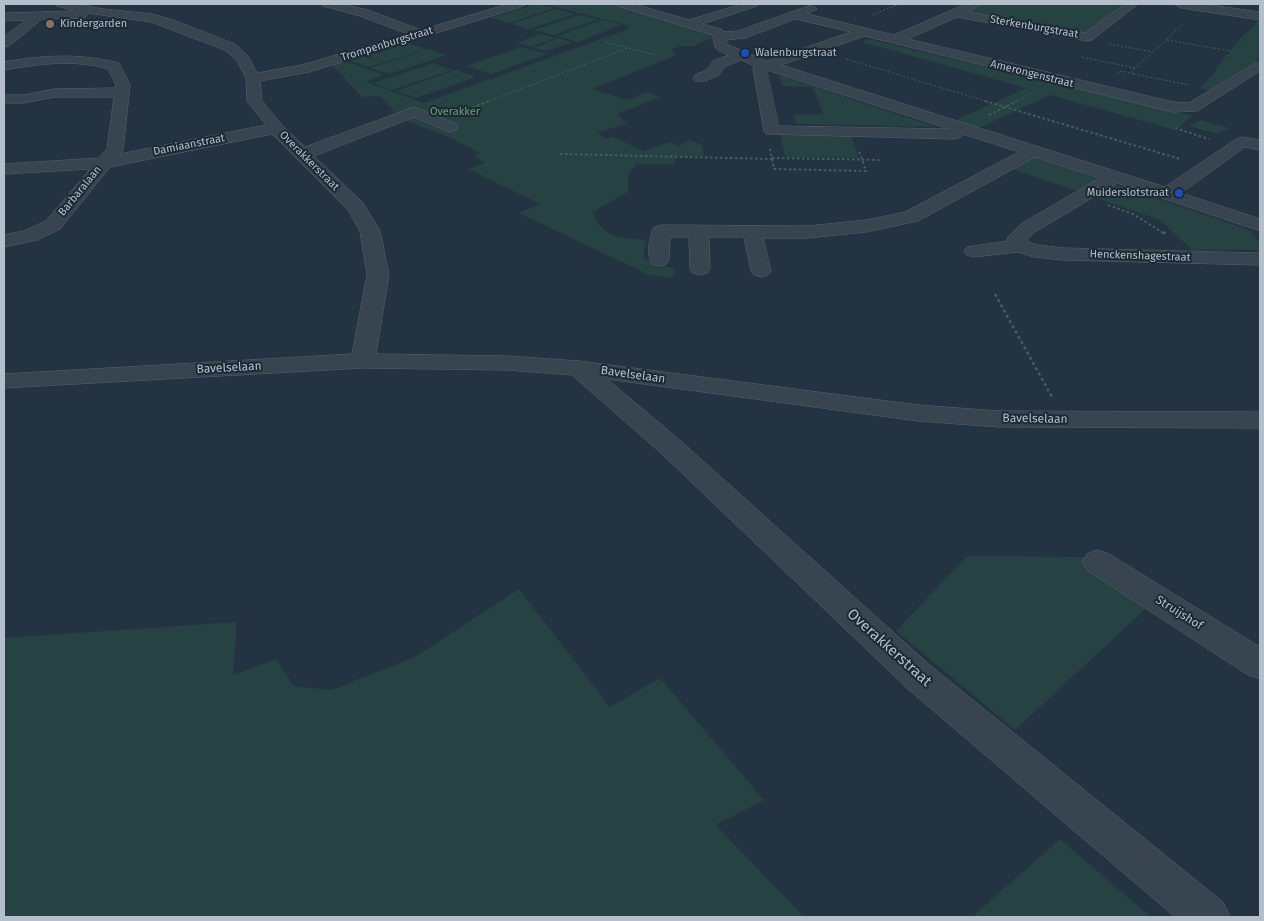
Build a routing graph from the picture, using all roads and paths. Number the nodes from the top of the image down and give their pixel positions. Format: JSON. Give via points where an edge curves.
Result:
{"nodes":[{"id":1,"x":61,"y":4,"type":"edge"},
{"id":2,"x":121,"y":4,"type":"edge"},
{"id":3,"x":332,"y":4,"type":"edge"},
{"id":4,"x":520,"y":4,"type":"edge"},
{"id":5,"x":622,"y":4,"type":"edge"},
{"id":6,"x":752,"y":4,"type":"edge"},
{"id":7,"x":818,"y":4,"type":"edge"},
{"id":8,"x":976,"y":4,"type":"edge"},
{"id":9,"x":1132,"y":4,"type":"edge"},
{"id":10,"x":1181,"y":4,"type":"edge"},
{"id":11,"x":1202,"y":7,"type":"junction"},
{"id":12,"x":956,"y":13,"type":"junction"},
{"id":13,"x":104,"y":14,"type":"junction"},
{"id":14,"x":795,"y":15,"type":"junction"},
{"id":15,"x":38,"y":16,"type":"junction"},
{"id":16,"x":1260,"y":16,"type":"edge"},
{"id":17,"x":4,"y":17,"type":"edge"},
{"id":18,"x":152,"y":18,"type":"junction"},
{"id":19,"x":692,"y":24,"type":"junction"},
{"id":20,"x":864,"y":32,"type":"junction"},
{"id":21,"x":420,"y":34,"type":"junction"},
{"id":22,"x":720,"y":36,"type":"junction"},
{"id":23,"x":894,"y":40,"type":"junction"},
{"id":24,"x":1166,"y":40,"type":"junction"},
{"id":25,"x":606,"y":42,"type":"dead end"},
{"id":26,"x":4,"y":44,"type":"edge"},
{"id":27,"x":1107,"y":44,"type":"dead end"},
{"id":28,"x":628,"y":48,"type":"junction"},
{"id":29,"x":814,"y":49,"type":"junction"},
{"id":30,"x":1231,"y":51,"type":"junction"},
{"id":31,"x":1084,"y":52,"type":"dead end"},
{"id":32,"x":1153,"y":52,"type":"junction"},
{"id":33,"x":655,"y":55,"type":"dead end"},
{"id":34,"x":739,"y":56,"type":"junction"},
{"id":35,"x":1076,"y":56,"type":"dead end"},
{"id":36,"x":4,"y":66,"type":"edge"},
{"id":37,"x":768,"y":66,"type":"junction"},
{"id":38,"x":1260,"y":66,"type":"edge"},
{"id":39,"x":1134,"y":74,"type":"junction"},
{"id":40,"x":253,"y":78,"type":"junction"},
{"id":41,"x":700,"y":78,"type":"dead end"},
{"id":42,"x":1058,"y":80,"type":"junction"},
{"id":43,"x":1200,"y":87,"type":"junction"},
{"id":44,"x":1102,"y":90,"type":"junction"},
{"id":45,"x":122,"y":92,"type":"junction"},
{"id":46,"x":1216,"y":92,"type":"junction"},
{"id":47,"x":4,"y":99,"type":"edge"},
{"id":48,"x":1006,"y":107,"type":"junction"},
{"id":49,"x":444,"y":124,"type":"joint"},
{"id":50,"x":960,"y":127,"type":"junction"},
{"id":51,"x":276,"y":128,"type":"junction"},
{"id":52,"x":772,"y":131,"type":"junction"},
{"id":53,"x":852,"y":132,"type":"junction"},
{"id":54,"x":979,"y":133,"type":"junction"},
{"id":55,"x":1260,"y":145,"type":"edge"},
{"id":56,"x":1034,"y":151,"type":"junction"},
{"id":57,"x":303,"y":154,"type":"junction"},
{"id":58,"x":560,"y":154,"type":"dead end"},
{"id":59,"x":772,"y":158,"type":"junction"},
{"id":60,"x":862,"y":160,"type":"junction"},
{"id":61,"x":882,"y":160,"type":"dead end"},
{"id":62,"x":103,"y":163,"type":"junction"},
{"id":63,"x":1206,"y":167,"type":"junction"},
{"id":64,"x":4,"y":169,"type":"edge"},
{"id":65,"x":1116,"y":177,"type":"junction"},
{"id":66,"x":1167,"y":194,"type":"junction"},
{"id":67,"x":1082,"y":196,"type":"junction"},
{"id":68,"x":1260,"y":225,"type":"edge"},
{"id":69,"x":699,"y":231,"type":"junction"},
{"id":70,"x":752,"y":232,"type":"junction"},
{"id":71,"x":4,"y":241,"type":"edge"},
{"id":72,"x":1020,"y":246,"type":"junction"},
{"id":73,"x":974,"y":251,"type":"dead end"},
{"id":74,"x":1191,"y":258,"type":"junction"},
{"id":75,"x":1260,"y":259,"type":"edge"},
{"id":76,"x":659,"y":260,"type":"dead end"},
{"id":77,"x":700,"y":269,"type":"dead end"},
{"id":78,"x":761,"y":271,"type":"dead end"},
{"id":79,"x":995,"y":294,"type":"dead end"},
{"id":80,"x":363,"y":361,"type":"junction"},
{"id":81,"x":579,"y":368,"type":"junction"},
{"id":82,"x":4,"y":381,"type":"edge"},
{"id":83,"x":1064,"y":420,"type":"junction"},
{"id":84,"x":1260,"y":420,"type":"edge"},
{"id":85,"x":1098,"y":562,"type":"dead end"},
{"id":86,"x":1260,"y":665,"type":"edge"},
{"id":87,"x":1208,"y":917,"type":"edge"}],
"edges":[{"from":1,"to":13,"type":"street","name":"Overakkerstraat"},
{"from":2,"to":18,"type":"street","name":"Overakkerstraat"},
{"from":3,"to":21,"type":"street"},
{"from":4,"to":21,"type":"street","name":"Trompenburgstraat"},
{"from":5,"to":19,"type":"street"},
{"from":6,"to":19,"type":"street"},
{"from":7,"to":14,"type":"street"},
{"from":8,"to":12,"type":"street"},
{"from":9,"to":12,"type":"street","name":"Sterkenburgstraat","via":[[1087,37]]},
{"from":10,"to":11,"type":"street"},
{"from":11,"to":16,"type":"street"},
{"from":11,"to":24,"type":"path"},
{"from":12,"to":23,"type":"street"},
{"from":13,"to":15,"type":"street"},
{"from":13,"to":18,"type":"street","name":"Overakkerstraat"},
{"from":14,"to":20,"type":"street","name":"Amerongenstraat"},
{"from":14,"to":22,"type":"street","via":[[740,35]]},
{"from":15,"to":17,"type":"street"},
{"from":15,"to":26,"type":"street"},
{"from":16,"to":30,"type":"path"},
{"from":18,"to":40,"type":"street","name":"Overakkerstraat","via":[[230,47],[243,58]]},
{"from":19,"to":22,"type":"street"},
{"from":20,"to":23,"type":"street","name":"Amerongenstraat"},
{"from":20,"to":29,"type":"street"},
{"from":21,"to":40,"type":"street","name":"Trompenburgstraat","via":[[304,69]]},
{"from":22,"to":34,"type":"street","via":[[722,48]]},
{"from":23,"to":42,"type":"street","name":"Amerongenstraat"},
{"from":24,"to":30,"type":"path"},
{"from":24,"to":32,"type":"path"},
{"from":25,"to":28,"type":"path"},
{"from":27,"to":32,"type":"path"},
{"from":28,"to":33,"type":"path"},
{"from":28,"to":49,"type":"path"},
{"from":29,"to":37,"type":"street"},
{"from":29,"to":48,"type":"path"},
{"from":30,"to":43,"type":"path"},
{"from":31,"to":35,"type":"path"},
{"from":32,"to":39,"type":"path","via":[[1132,71]]},
{"from":34,"to":37,"type":"street"},
{"from":34,"to":41,"type":"street","via":[[718,64],[714,72]]},
{"from":36,"to":45,"type":"street","via":[[50,59],[100,61],[114,66],[123,85]]},
{"from":37,"to":50,"type":"street"},
{"from":37,"to":52,"type":"street","via":[[760,68]]},
{"from":38,"to":46,"type":"street","name":"Amerongenstraat"},
{"from":39,"to":43,"type":"path"},
{"from":39,"to":44,"type":"path","via":[[1121,71]]},
{"from":40,"to":51,"type":"street","name":"Overakkerstraat","via":[[255,101]]},
{"from":42,"to":44,"type":"street","name":"Amerongenstraat"},
{"from":42,"to":48,"type":"path"},
{"from":43,"to":46,"type":"path"},
{"from":44,"to":46,"type":"street","name":"Amerongenstraat","via":[[1173,107],[1192,108]]},
{"from":45,"to":47,"type":"street","via":[[54,93]]},
{"from":45,"to":62,"type":"street","via":[[115,150]]},
{"from":48,"to":50,"type":"path"},
{"from":48,"to":63,"type":"path"},
{"from":49,"to":57,"type":"street","via":[[414,112]]},
{"from":50,"to":54,"type":"street"},
{"from":51,"to":57,"type":"street","name":"Overakkerstraat"},
{"from":51,"to":62,"type":"street","name":"Damiaanstraat"},
{"from":52,"to":53,"type":"street"},
{"from":52,"to":59,"type":"path","via":[[767,133]]},
{"from":53,"to":54,"type":"street"},
{"from":53,"to":60,"type":"path"},
{"from":54,"to":56,"type":"street"},
{"from":55,"to":63,"type":"street","via":[[1242,142]]},
{"from":56,"to":65,"type":"street"},
{"from":56,"to":70,"type":"street","via":[[911,218],[808,232]]},
{"from":57,"to":80,"type":"street","name":"Overakkerstraat","via":[[356,207],[370,232],[378,275]]},
{"from":58,"to":59,"type":"path"},
{"from":59,"to":60,"type":"path"},
{"from":59,"to":60,"type":"path","via":[[774,170],[866,171]]},
{"from":60,"to":61,"type":"path"},
{"from":62,"to":64,"type":"street","name":"Damiaanstraat"},
{"from":62,"to":71,"type":"street","name":"Barbaralaan","via":[[53,225],[30,236]]},
{"from":63,"to":66,"type":"street"},
{"from":65,"to":66,"type":"street"},
{"from":65,"to":67,"type":"street"},
{"from":66,"to":68,"type":"street"},
{"from":67,"to":72,"type":"street","via":[[1028,228],[1017,238]]},
{"from":67,"to":74,"type":"path","via":[[1132,214],[1171,238]]},
{"from":69,"to":70,"type":"street"},
{"from":69,"to":76,"type":"street","via":[[661,230]]},
{"from":69,"to":77,"type":"street"},
{"from":70,"to":78,"type":"street"},
{"from":72,"to":73,"type":"street","name":"Henckenshagestraat"},
{"from":72,"to":74,"type":"street","name":"Henckenshagestraat","via":[[1063,254]]},
{"from":74,"to":75,"type":"street","name":"Henckenshagestraat"},
{"from":79,"to":83,"type":"path"},
{"from":80,"to":81,"type":"street","name":"Bavelselaan","via":[[507,363]]},
{"from":80,"to":82,"type":"street","name":"Bavelselaan"},
{"from":81,"to":83,"type":"street","name":"Bavelselaan","via":[[918,413]]},
{"from":81,"to":87,"type":"street","name":"Overakkerstraat","via":[[672,448],[920,678]]},
{"from":83,"to":84,"type":"street","name":"Bavelselaan"},
{"from":85,"to":86,"type":"street","name":"Struijshof"}]}
